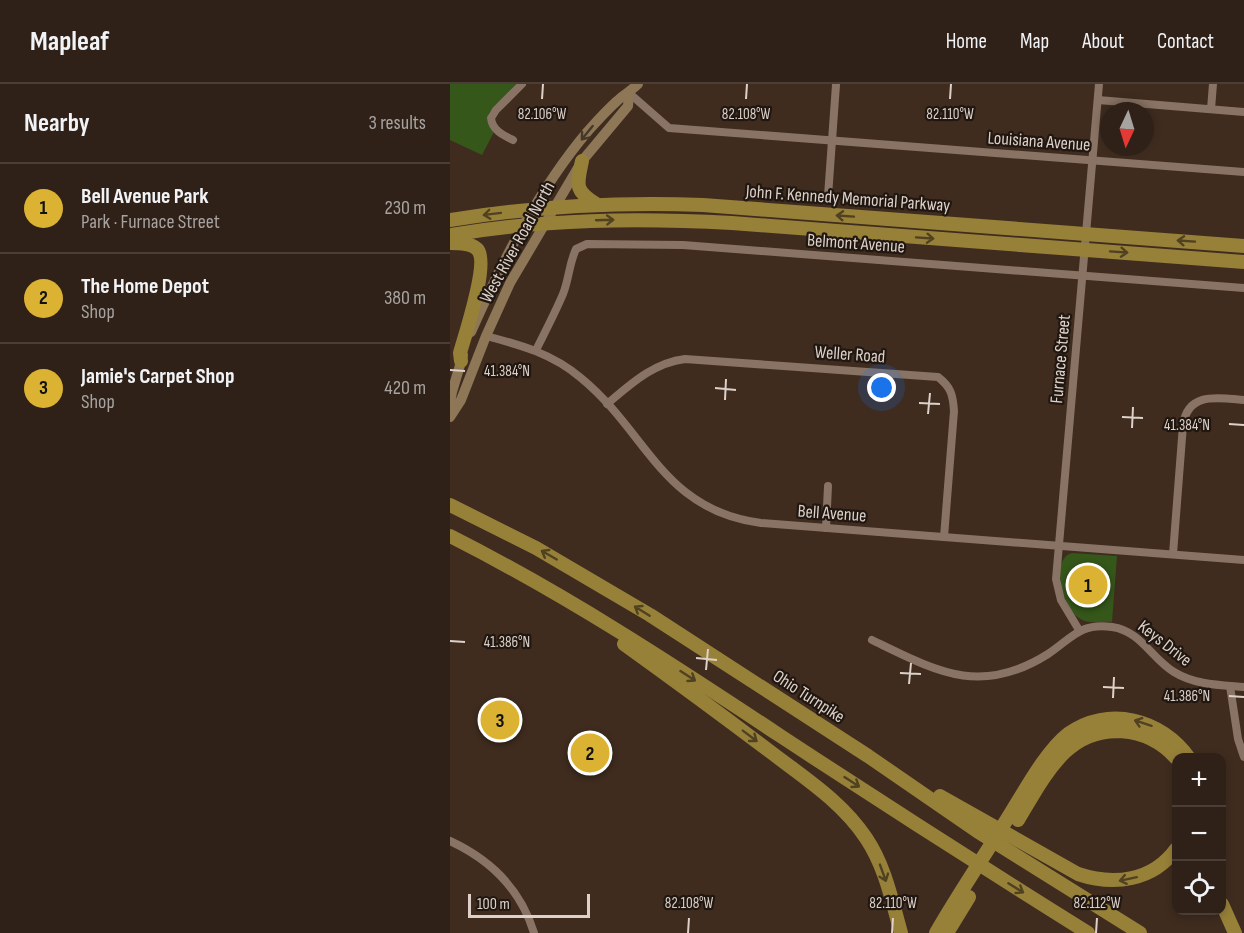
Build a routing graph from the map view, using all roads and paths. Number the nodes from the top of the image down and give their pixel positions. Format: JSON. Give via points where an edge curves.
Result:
{"nodes":[{"id":1,"x":522,"y":84,"type":"edge"},
{"id":2,"x":638,"y":84,"type":"edge"},
{"id":3,"x":1099,"y":84,"type":"edge"},
{"id":4,"x":1213,"y":84,"type":"edge"},
{"id":5,"x":836,"y":85,"type":"edge"},
{"id":6,"x":629,"y":93,"type":"junction"},
{"id":7,"x":1098,"y":100,"type":"junction"},
{"id":8,"x":1211,"y":109,"type":"junction"},
{"id":9,"x":1244,"y":112,"type":"edge"},
{"id":10,"x":513,"y":140,"type":"dead end"},
{"id":11,"x":832,"y":141,"type":"junction"},
{"id":12,"x":1092,"y":160,"type":"junction"},
{"id":13,"x":582,"y":161,"type":"junction"},
{"id":14,"x":1244,"y":172,"type":"edge"},
{"id":15,"x":828,"y":196,"type":"dead end"},
{"id":16,"x":596,"y":204,"type":"junction"},
{"id":17,"x":555,"y":207,"type":"junction"},
{"id":18,"x":534,"y":208,"type":"junction"},
{"id":19,"x":450,"y":220,"type":"edge"},
{"id":20,"x":546,"y":224,"type":"junction"},
{"id":21,"x":525,"y":225,"type":"junction"},
{"id":22,"x":1086,"y":233,"type":"junction"},
{"id":23,"x":450,"y":235,"type":"edge"},
{"id":24,"x":450,"y":243,"type":"edge"},
{"id":25,"x":1244,"y":246,"type":"edge"},
{"id":26,"x":1084,"y":250,"type":"junction"},
{"id":27,"x":1244,"y":262,"type":"edge"},
{"id":28,"x":1082,"y":276,"type":"junction"},
{"id":29,"x":1244,"y":288,"type":"edge"},
{"id":30,"x":486,"y":336,"type":"junction"},
{"id":31,"x":536,"y":350,"type":"junction"},
{"id":32,"x":461,"y":361,"type":"junction"},
{"id":33,"x":1244,"y":400,"type":"edge"},
{"id":34,"x":450,"y":404,"type":"edge"},
{"id":35,"x":607,"y":404,"type":"junction"},
{"id":36,"x":450,"y":417,"type":"edge"},
{"id":37,"x":828,"y":486,"type":"dead end"},
{"id":38,"x":450,"y":505,"type":"edge"},
{"id":39,"x":825,"y":528,"type":"junction"},
{"id":40,"x":450,"y":536,"type":"edge"},
{"id":41,"x":944,"y":537,"type":"junction"},
{"id":42,"x":1059,"y":546,"type":"junction"},
{"id":43,"x":476,"y":549,"type":"junction"},
{"id":44,"x":1173,"y":554,"type":"junction"},
{"id":45,"x":1244,"y":560,"type":"edge"},
{"id":46,"x":1079,"y":630,"type":"junction"},
{"id":47,"x":872,"y":640,"type":"dead end"},
{"id":48,"x":1230,"y":686,"type":"junction"},
{"id":49,"x":1244,"y":687,"type":"edge"},
{"id":50,"x":1185,"y":753,"type":"edge"},
{"id":51,"x":1172,"y":754,"type":"edge"},
{"id":52,"x":868,"y":756,"type":"junction"},
{"id":53,"x":1244,"y":757,"type":"edge"},
{"id":54,"x":1023,"y":803,"type":"junction"},
{"id":55,"x":450,"y":841,"type":"edge"},
{"id":56,"x":1172,"y":854,"type":"edge"},
{"id":57,"x":968,"y":891,"type":"junction"},
{"id":58,"x":1226,"y":914,"type":"edge"},
{"id":59,"x":534,"y":933,"type":"edge"},
{"id":60,"x":900,"y":933,"type":"edge"},
{"id":61,"x":936,"y":933,"type":"edge"},
{"id":62,"x":947,"y":933,"type":"edge"},
{"id":63,"x":1088,"y":933,"type":"edge"},
{"id":64,"x":1140,"y":933,"type":"edge"},
{"id":65,"x":1235,"y":933,"type":"edge"}],
"edges":[{"from":1,"to":10,"type":"street","via":[[491,118],[493,125]]},
{"from":2,"to":6,"type":"street","name":"West River Road North"},
{"from":3,"to":7,"type":"street","name":"Furnace Street"},
{"from":4,"to":8,"type":"street"},
{"from":5,"to":11,"type":"street"},
{"from":6,"to":11,"type":"street","name":"Louisiana Avenue","via":[[669,128]]},
{"from":6,"to":13,"type":"street","name":"West River Road North","via":[[628,106]]},
{"from":6,"to":18,"type":"street","name":"West River Road North","one_way":true,"via":[[618,99],[588,132]]},
{"from":7,"to":8,"type":"street"},
{"from":7,"to":12,"type":"street","name":"Furnace Street"},
{"from":8,"to":9,"type":"street"},
{"from":11,"to":12,"type":"street","name":"Louisiana Avenue"},
{"from":11,"to":15,"type":"street"},
{"from":12,"to":14,"type":"street","name":"Louisiana Avenue"},
{"from":12,"to":22,"type":"street","name":"Furnace Street"},
{"from":13,"to":16,"type":"highway","via":[[577,184],[582,195]]},
{"from":13,"to":17,"type":"street","name":"West River Road North"},
{"from":16,"to":17,"type":"highway","name":"John F. Kennedy Memorial Parkway"},
{"from":22,"to":16,"type":"highway","name":"John F. Kennedy Memorial Parkway","one_way":true,"via":[[704,205]]},
{"from":17,"to":18,"type":"highway","name":"John F. Kennedy Memorial Parkway"},
{"from":17,"to":20,"type":"street","name":"West River Road North"},
{"from":18,"to":19,"type":"highway","name":"John F. Kennedy Memorial Parkway","one_way":true},
{"from":18,"to":21,"type":"street","name":"West River Road North"},
{"from":20,"to":21,"type":"highway","name":"John F. Kennedy Memorial Parkway"},
{"from":20,"to":26,"type":"highway","name":"John F. Kennedy Memorial Parkway","one_way":true,"via":[[674,220]]},
{"from":20,"to":30,"type":"street","name":"West River Road North","via":[[510,283]]},
{"from":21,"to":23,"type":"highway","name":"John F. Kennedy Memorial Parkway"},
{"from":21,"to":32,"type":"street","name":"West River Road North","via":[[488,294]]},
{"from":25,"to":22,"type":"highway","name":"John F. Kennedy Memorial Parkway","one_way":true},
{"from":22,"to":26,"type":"street","name":"Furnace Street"},
{"from":24,"to":32,"type":"highway","via":[[471,245],[481,255]]},
{"from":26,"to":27,"type":"highway","name":"John F. Kennedy Memorial Parkway","one_way":true},
{"from":26,"to":28,"type":"street","name":"Furnace Street"},
{"from":28,"to":29,"type":"street","name":"Belmont Avenue"},
{"from":28,"to":31,"type":"street","name":"Belmont Avenue","via":[[683,245],[587,244],[576,249],[569,263],[567,283]]},
{"from":28,"to":42,"type":"street","name":"Furnace Street"},
{"from":30,"to":31,"type":"street","name":"Bell Avenue"},
{"from":30,"to":36,"type":"street","name":"West River Road North","via":[[461,400]]},
{"from":31,"to":35,"type":"street","name":"Bell Avenue","via":[[570,370]]},
{"from":32,"to":34,"type":"street","name":"West River Road North"},
{"from":33,"to":44,"type":"street","via":[[1204,398],[1186,412]]},
{"from":35,"to":39,"type":"street","name":"Bell Avenue","via":[[673,482],[701,504],[747,521]]},
{"from":35,"to":41,"type":"street","name":"Weller Road","via":[[650,370],[685,358],[938,377],[951,390],[954,411]]},
{"from":37,"to":39,"type":"street"},
{"from":52,"to":38,"type":"highway","name":"Ohio Turnpike","one_way":true,"via":[[600,584]]},
{"from":39,"to":41,"type":"street","name":"Bell Avenue"},
{"from":40,"to":43,"type":"highway"},
{"from":41,"to":42,"type":"street","name":"Bell Avenue"},
{"from":42,"to":44,"type":"street","name":"Bell Avenue"},
{"from":42,"to":46,"type":"street","name":"Furnace Street","via":[[1057,591]]},
{"from":43,"to":60,"type":"highway","one_way":true,"via":[[620,641],[825,793],[856,824],[875,854]]},
{"from":43,"to":63,"type":"highway","one_way":true,"via":[[620,631]]},
{"from":44,"to":45,"type":"street","name":"Bell Avenue"},
{"from":46,"to":47,"type":"street","via":[[1037,660],[1013,670],[978,676],[939,671]]},
{"from":46,"to":48,"type":"street","name":"Keys Drive","via":[[1112,627],[1128,631],[1183,677]]},
{"from":48,"to":49,"type":"street","name":"Keys Drive"},
{"from":48,"to":53,"type":"street"},
{"from":50,"to":54,"type":"highway","one_way":true,"via":[[1159,729],[1143,722],[1125,718],[1090,723],[1066,736],[1057,746]]},
{"from":51,"to":54,"type":"highway","via":[[1163,745],[1137,733],[1097,734],[1067,750]]},
{"from":56,"to":52,"type":"highway","one_way":true,"via":[[1164,863],[1135,878],[1092,879]]},
{"from":52,"to":64,"type":"highway","name":"Ohio Turnpike","via":[[977,831]]},
{"from":54,"to":57,"type":"highway"},
{"from":55,"to":59,"type":"street","via":[[473,853],[511,886],[526,909]]},
{"from":57,"to":61,"type":"highway"},
{"from":57,"to":62,"type":"highway"},
{"from":58,"to":65,"type":"highway"}]}
